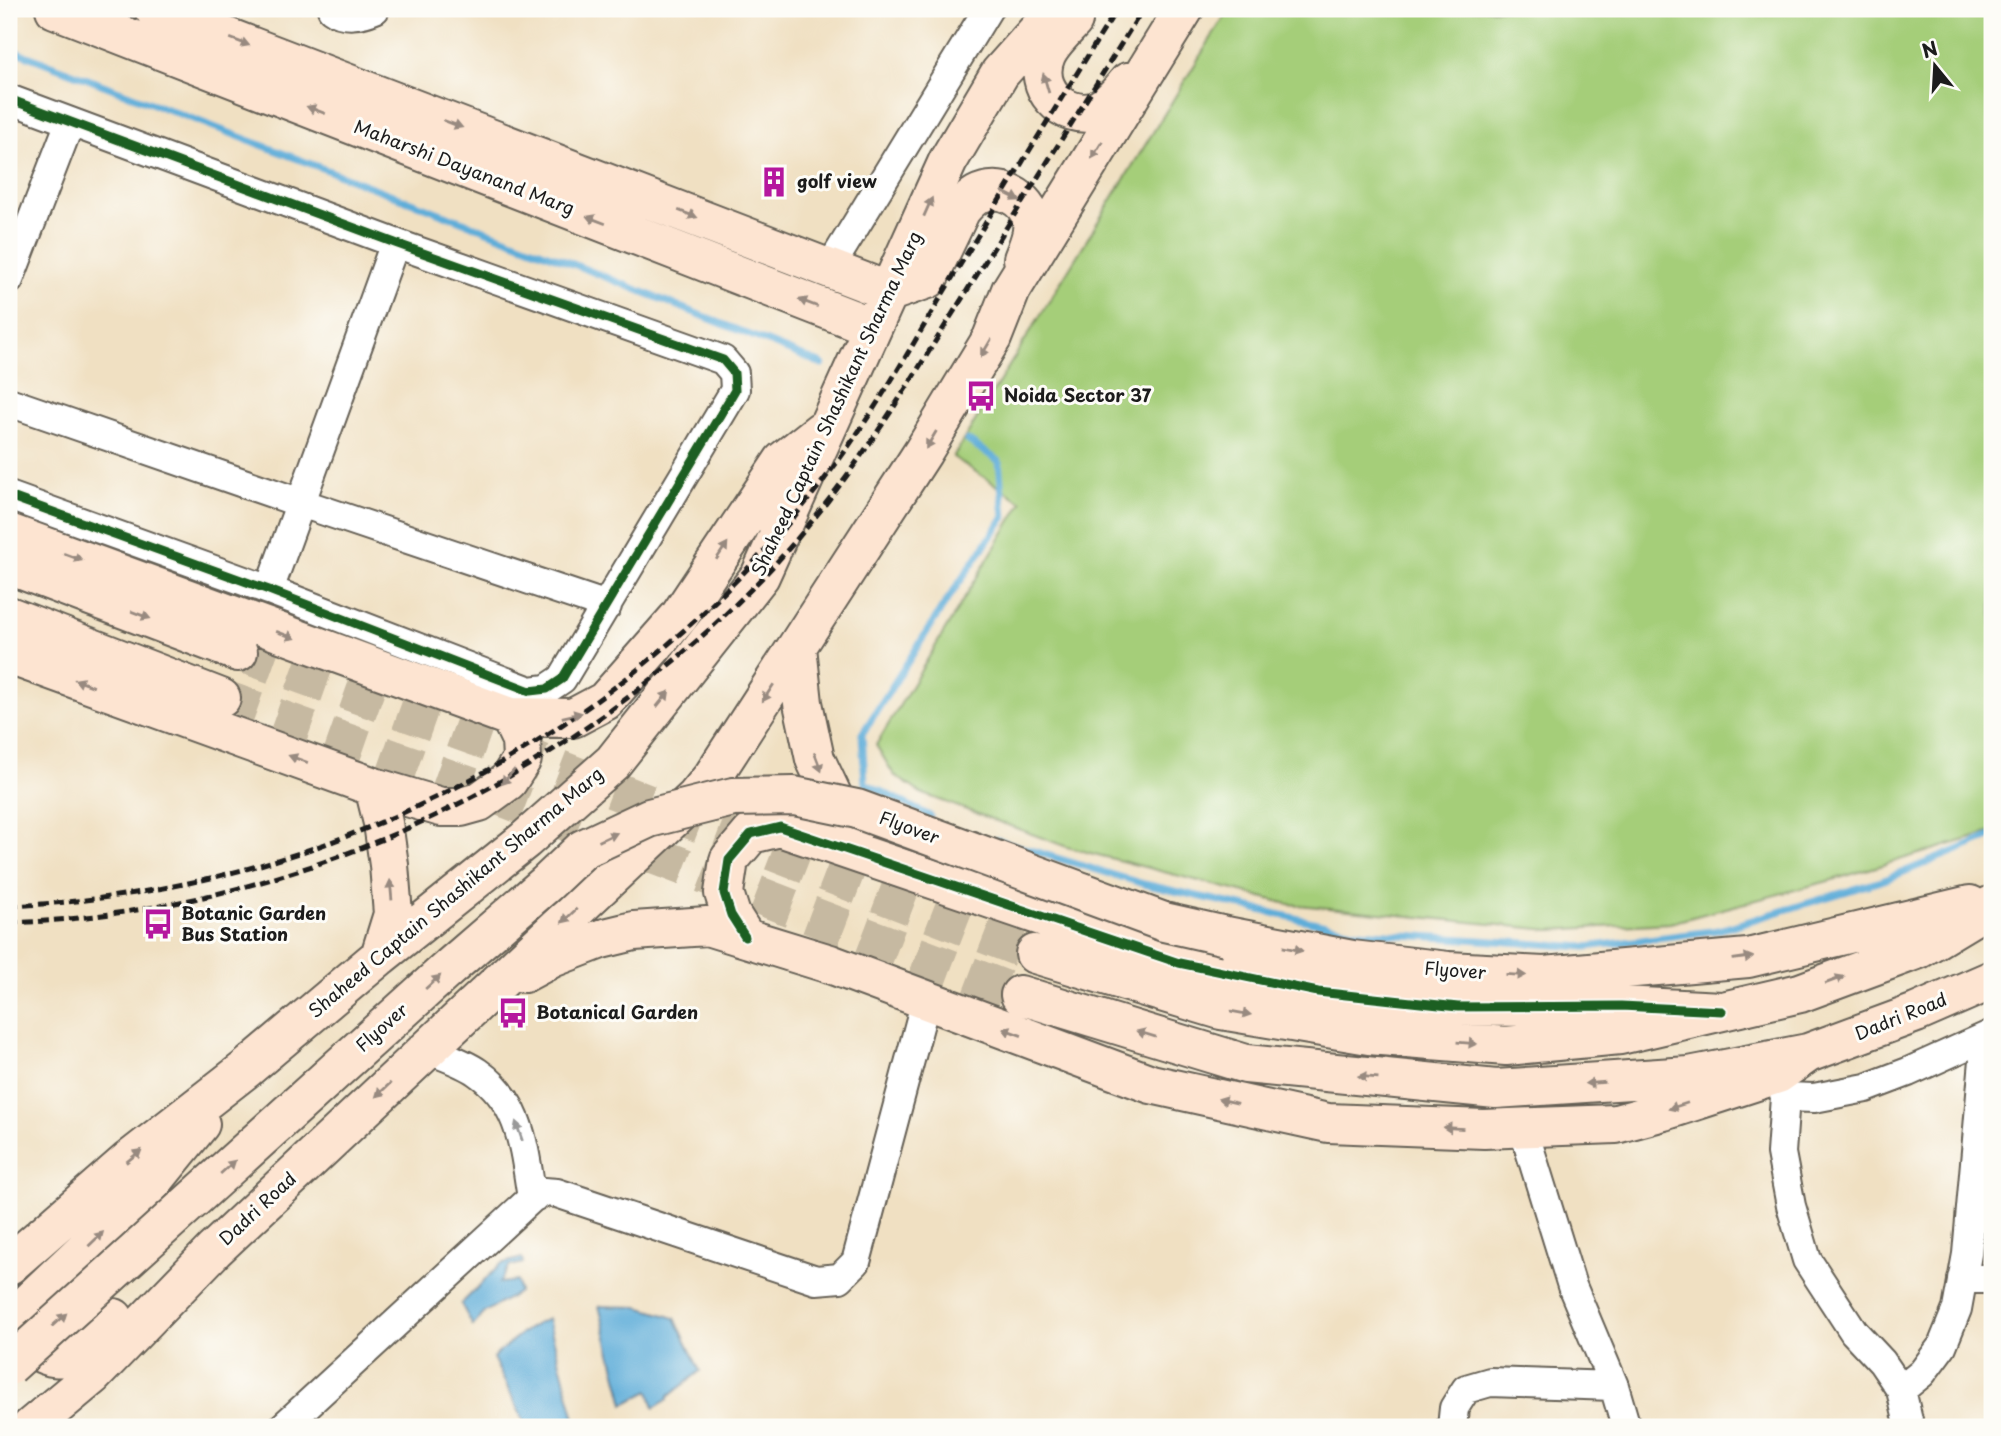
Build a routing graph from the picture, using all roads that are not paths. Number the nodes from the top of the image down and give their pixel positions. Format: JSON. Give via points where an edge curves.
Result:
{"nodes":[{"id":1,"x":154,"y":9,"type":"edge"},
{"id":2,"x":332,"y":9,"type":"edge"},
{"id":3,"x":375,"y":9,"type":"edge"},
{"id":4,"x":988,"y":9,"type":"edge"},
{"id":5,"x":1057,"y":9,"type":"edge"},
{"id":6,"x":1083,"y":9,"type":"edge"},
{"id":7,"x":1184,"y":9,"type":"edge"},
{"id":8,"x":87,"y":13,"type":"edge"},
{"id":9,"x":1161,"y":47,"type":"junction"},
{"id":10,"x":9,"y":99,"type":"edge"},
{"id":11,"x":70,"y":121,"type":"junction"},
{"id":12,"x":395,"y":243,"type":"junction"},
{"id":13,"x":829,"y":269,"type":"junction"},
{"id":14,"x":9,"y":280,"type":"edge"},
{"id":15,"x":1011,"y":290,"type":"junction"},
{"id":16,"x":890,"y":292,"type":"junction"},
{"id":17,"x":872,"y":327,"type":"junction"},
{"id":18,"x":9,"y":402,"type":"edge"},
{"id":19,"x":827,"y":427,"type":"junction"},
{"id":20,"x":9,"y":496,"type":"edge"},
{"id":21,"x":301,"y":503,"type":"junction"},
{"id":22,"x":9,"y":533,"type":"edge"},
{"id":23,"x":9,"y":565,"type":"edge"},
{"id":24,"x":269,"y":590,"type":"junction"},
{"id":25,"x":607,"y":606,"type":"junction"},
{"id":26,"x":9,"y":617,"type":"edge"},
{"id":27,"x":797,"y":647,"type":"junction"},
{"id":28,"x":238,"y":652,"type":"tunnel mouth"},
{"id":29,"x":9,"y":655,"type":"edge"},
{"id":30,"x":221,"y":698,"type":"tunnel mouth"},
{"id":31,"x":510,"y":717,"type":"junction"},
{"id":32,"x":374,"y":787,"type":"junction"},
{"id":33,"x":877,"y":861,"type":"junction"},
{"id":34,"x":1992,"y":900,"type":"edge"},
{"id":35,"x":1992,"y":905,"type":"edge"},
{"id":36,"x":745,"y":937,"type":"junction"},
{"id":37,"x":1035,"y":954,"type":"tunnel mouth"},
{"id":38,"x":380,"y":956,"type":"junction"},
{"id":39,"x":1992,"y":980,"type":"edge"},
{"id":40,"x":487,"y":994,"type":"junction"},
{"id":41,"x":1020,"y":995,"type":"tunnel mouth"},
{"id":42,"x":926,"y":1000,"type":"junction"},
{"id":43,"x":1722,"y":1011,"type":"junction"},
{"id":44,"x":1989,"y":1035,"type":"edge"},
{"id":45,"x":427,"y":1049,"type":"junction"},
{"id":46,"x":246,"y":1069,"type":"junction"},
{"id":47,"x":1790,"y":1075,"type":"junction"},
{"id":48,"x":1523,"y":1128,"type":"junction"},
{"id":49,"x":533,"y":1198,"type":"junction"},
{"id":50,"x":214,"y":1250,"type":"junction"},
{"id":51,"x":9,"y":1265,"type":"edge"},
{"id":52,"x":1962,"y":1279,"type":"junction"},
{"id":53,"x":1992,"y":1279,"type":"edge"},
{"id":54,"x":9,"y":1366,"type":"edge"},
{"id":55,"x":1614,"y":1386,"type":"junction"},
{"id":56,"x":1901,"y":1390,"type":"junction"},
{"id":57,"x":31,"y":1427,"type":"edge"},
{"id":58,"x":283,"y":1427,"type":"edge"},
{"id":59,"x":1452,"y":1427,"type":"edge"},
{"id":60,"x":1626,"y":1427,"type":"edge"},
{"id":61,"x":1906,"y":1427,"type":"edge"}],
"edges":[{"from":1,"to":13,"type":"main road","name":"Maharshi Dayanand Marg","one_way":true},
{"from":2,"to":3,"type":"street","via":[[339,15]]},
{"from":4,"to":13,"type":"street"},
{"from":16,"to":5,"type":"main road","name":"Shaheed Captain Shashikant Sharma Marg","one_way":true,"via":[[948,161],[1000,73]]},
{"from":9,"to":6,"type":"main road","one_way":true,"via":[[1108,104],[1096,111],[1069,110],[1048,94],[1042,68],[1053,44]]},
{"from":7,"to":9,"type":"main road"},
{"from":17,"to":8,"type":"main road","name":"Maharshi Dayanand Marg","one_way":true},
{"from":9,"to":15,"type":"main road","one_way":true},
{"from":10,"to":11,"type":"street"},
{"from":11,"to":12,"type":"street"},
{"from":11,"to":14,"type":"street"},
{"from":12,"to":21,"type":"street"},
{"from":12,"to":25,"type":"street","via":[[723,360],[734,373],[735,390]]},
{"from":13,"to":16,"type":"main road","name":"Maharshi Dayanand Marg"},
{"from":16,"to":15,"type":"main road","one_way":true,"via":[[928,279],[961,210],[978,194],[989,191],[1012,194],[1032,222],[1032,234]]},
{"from":15,"to":27,"type":"main road","one_way":true,"via":[[992,338]]},
{"from":16,"to":17,"type":"main road","name":"Shaheed Captain Shashikant Sharma Marg"},
{"from":17,"to":19,"type":"main road","name":"Shaheed Captain Shashikant Sharma Marg"},
{"from":18,"to":21,"type":"street"},
{"from":31,"to":19,"type":"main road","one_way":true,"via":[[573,718],[606,701],[680,617],[783,461]]},
{"from":38,"to":19,"type":"main road","name":"Shaheed Captain Shashikant Sharma Marg","one_way":true,"via":[[525,840],[613,762],[760,576]]},
{"from":20,"to":24,"type":"street"},
{"from":21,"to":24,"type":"street"},
{"from":21,"to":25,"type":"street"},
{"from":22,"to":31,"type":"main road","one_way":true},
{"from":23,"to":28,"type":"main road","one_way":true},
{"from":24,"to":25,"type":"street","via":[[530,691],[547,689],[562,679]]},
{"from":26,"to":30,"type":"main road"},
{"from":27,"to":33,"type":"main road","one_way":true,"via":[[815,760]]},
{"from":27,"to":40,"type":"main road","one_way":true,"via":[[696,797]]},
{"from":32,"to":29,"type":"main road","one_way":true},
{"from":31,"to":32,"type":"main road","one_way":true,"via":[[521,740],[522,759],[508,780],[479,802],[441,807]]},
{"from":38,"to":32,"type":"main road","one_way":true,"via":[[393,914],[388,855]]},
{"from":33,"to":36,"type":"main road","via":[[780,827],[751,834],[729,860],[724,892]]},
{"from":33,"to":43,"type":"main road","via":[[1179,962],[1318,992],[1458,1007]]},
{"from":54,"to":34,"type":"main road","name":"Flyover","one_way":true,"bridge":true,"via":[[583,849],[649,818],[733,797],[794,796],[857,809],[1164,922],[1352,960],[1448,971],[1544,976],[1748,958]]},
{"from":43,"to":35,"type":"main road","one_way":true,"via":[[1800,992],[1919,949]]},
{"from":36,"to":40,"type":"main road","via":[[706,926],[634,931],[552,958]]},
{"from":36,"to":42,"type":"main road"},
{"from":37,"to":43,"type":"main road","one_way":true,"via":[[1221,1010],[1368,1035],[1506,1046],[1620,1035]]},
{"from":38,"to":46,"type":"main road","name":"Shaheed Captain Shashikant Sharma Marg"},
{"from":39,"to":47,"type":"main road","name":"Dadri Road"},
{"from":40,"to":45,"type":"main road","name":"Dadri Road"},
{"from":47,"to":41,"type":"main road","one_way":true,"via":[[1689,1076],[1496,1089],[1246,1064]]},
{"from":48,"to":42,"type":"main road","one_way":true,"via":[[1328,1123],[1151,1084]]},
{"from":42,"to":49,"type":"street","via":[[856,1262],[839,1278],[816,1280],[557,1193],[544,1192]]},
{"from":44,"to":47,"type":"street","via":[[1866,1088],[1814,1098]]},
{"from":44,"to":52,"type":"street"},
{"from":49,"to":45,"type":"street","one_way":true,"via":[[522,1136],[507,1099],[477,1072]]},
{"from":45,"to":50,"type":"main road","name":"Dadri Road","one_way":true},
{"from":50,"to":46,"type":"main road","one_way":true,"via":[[179,1255],[72,1356],[49,1357],[30,1345],[25,1335],[24,1313],[29,1303],[143,1194]]},
{"from":51,"to":46,"type":"main road","name":"Shaheed Captain Shashikant Sharma Marg","one_way":true,"via":[[128,1161]]},
{"from":47,"to":48,"type":"main road","one_way":true,"via":[[1616,1124]]},
{"from":47,"to":56,"type":"street","via":[[1781,1153],[1807,1261],[1854,1332]]},
{"from":48,"to":55,"type":"street","via":[[1572,1286]]},
{"from":49,"to":58,"type":"street"},
{"from":50,"to":57,"type":"main road","name":"Dadri Road","via":[[92,1376]]},
{"from":52,"to":53,"type":"street"},
{"from":52,"to":56,"type":"street","via":[[1957,1309],[1942,1346],[1922,1373]]},
{"from":55,"to":59,"type":"street","via":[[1490,1382],[1465,1389],[1454,1408]]},
{"from":55,"to":60,"type":"street"},
{"from":56,"to":61,"type":"street"}]}
